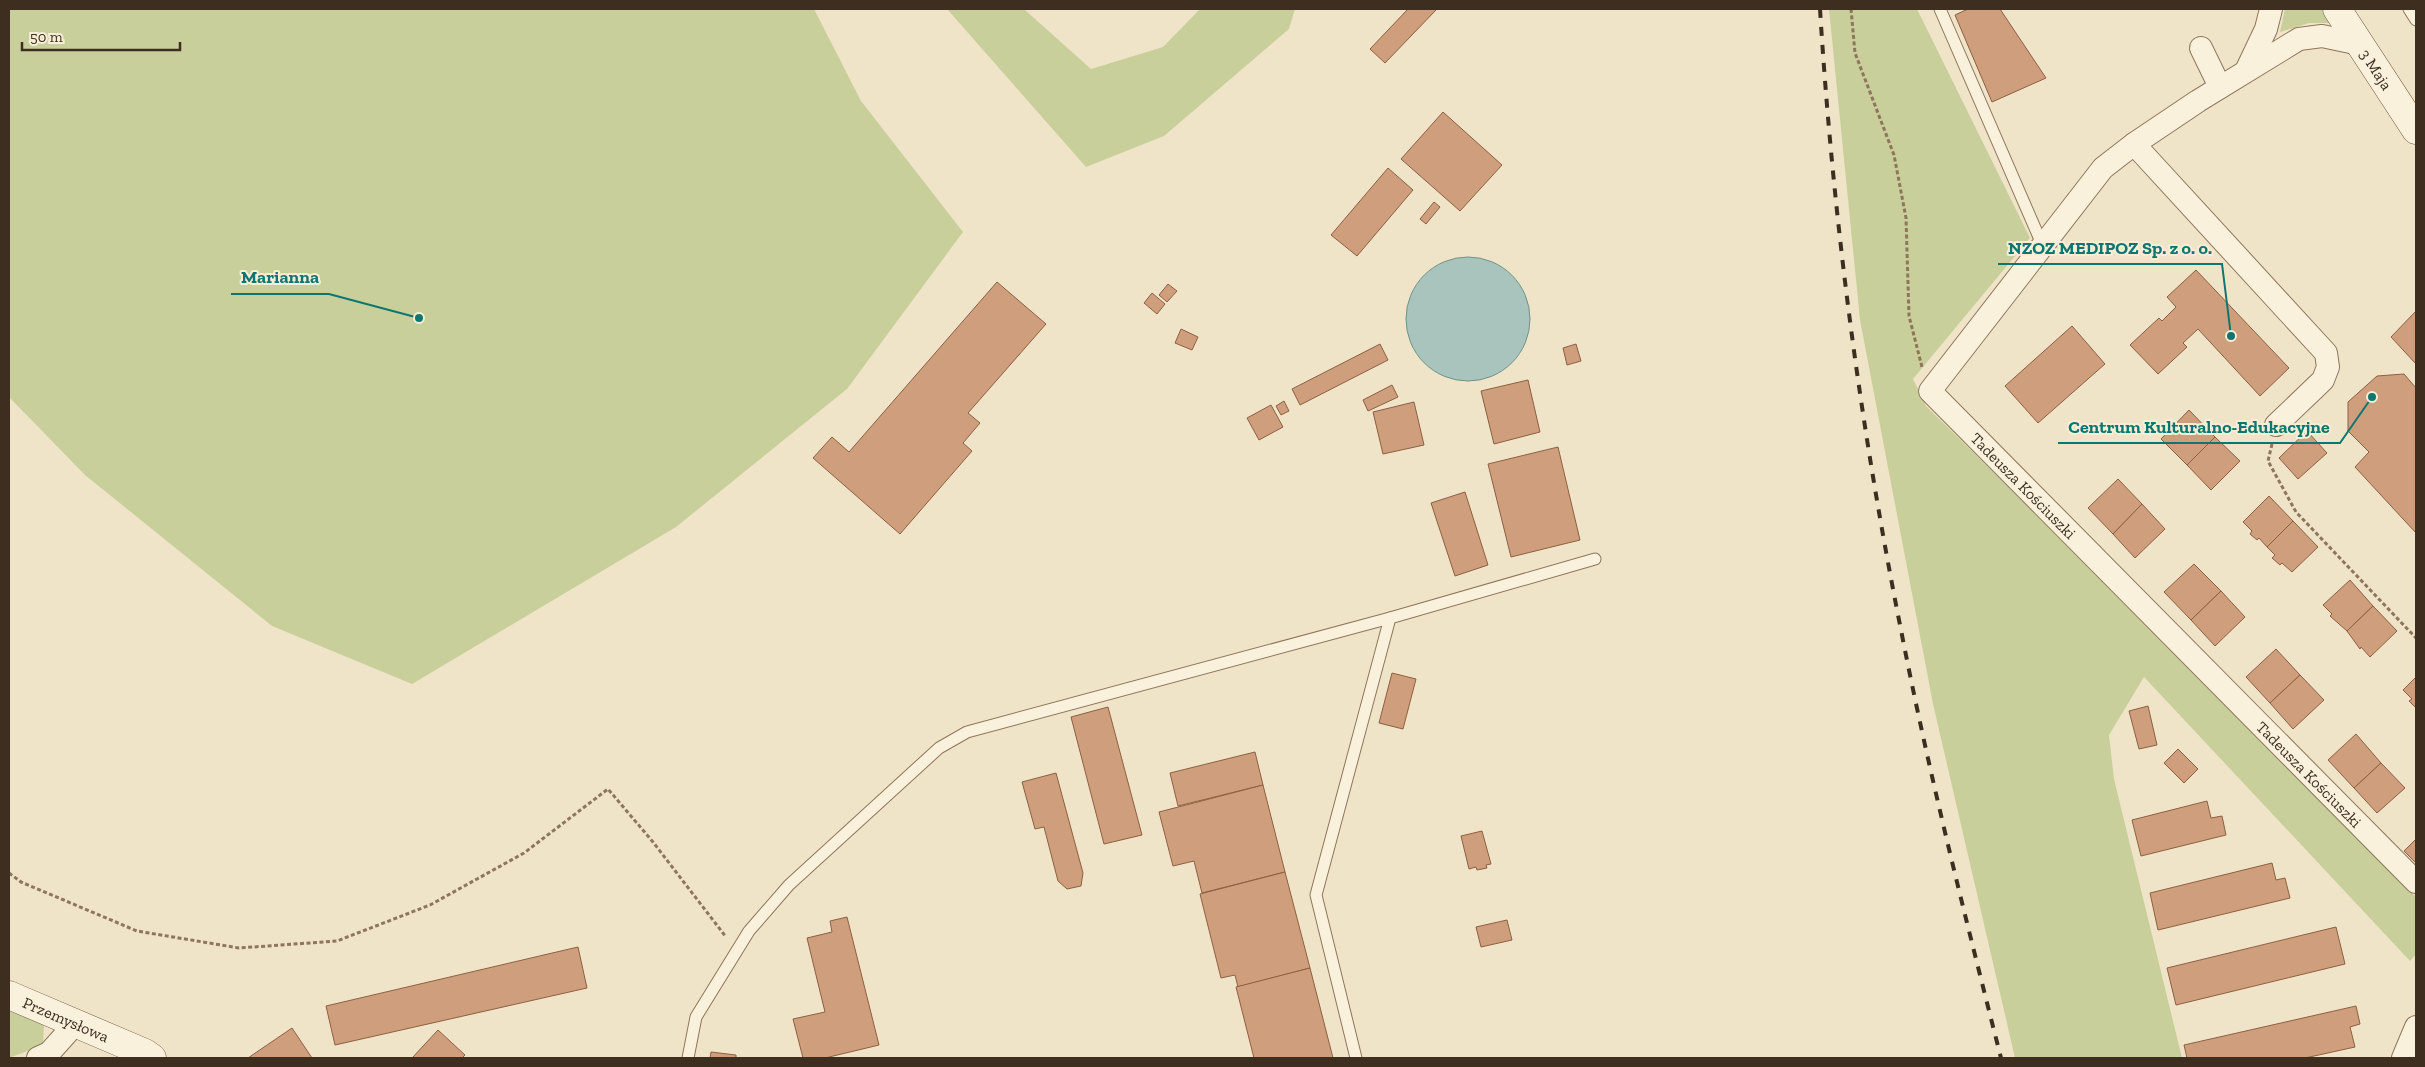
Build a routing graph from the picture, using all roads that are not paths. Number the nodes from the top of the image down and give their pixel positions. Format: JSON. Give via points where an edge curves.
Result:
{"nodes":[{"id":1,"x":1940,"y":9,"type":"edge"},
{"id":2,"x":2271,"y":9,"type":"edge"},
{"id":3,"x":2337,"y":9,"type":"edge"},
{"id":4,"x":2409,"y":9,"type":"edge"},
{"id":5,"x":2416,"y":20,"type":"edge"},
{"id":6,"x":2360,"y":44,"type":"junction"},
{"id":7,"x":2201,"y":48,"type":"dead end"},
{"id":8,"x":2247,"y":69,"type":"junction"},
{"id":9,"x":2220,"y":87,"type":"junction"},
{"id":10,"x":2416,"y":130,"type":"edge"},
{"id":11,"x":2134,"y":144,"type":"junction"},
{"id":12,"x":2042,"y":244,"type":"junction"},
{"id":13,"x":2276,"y":424,"type":"road end"},
{"id":14,"x":1595,"y":559,"type":"dead end"},
{"id":15,"x":1390,"y":618,"type":"junction"},
{"id":16,"x":2416,"y":882,"type":"edge"},
{"id":17,"x":9,"y":995,"type":"edge"},
{"id":18,"x":76,"y":1023,"type":"junction"},
{"id":19,"x":2416,"y":1027,"type":"edge"},
{"id":20,"x":38,"y":1058,"type":"edge"},
{"id":21,"x":152,"y":1058,"type":"edge"},
{"id":22,"x":688,"y":1058,"type":"edge"},
{"id":23,"x":1356,"y":1058,"type":"edge"},
{"id":24,"x":2403,"y":1058,"type":"edge"}],
"edges":[{"from":1,"to":12,"type":"lane"},
{"from":2,"to":8,"type":"street","via":[[2266,29]]},
{"from":3,"to":6,"type":"street","name":"3 Maja"},
{"from":4,"to":5,"type":"lane"},
{"from":6,"to":8,"type":"street","via":[[2322,36],[2305,37]]},
{"from":6,"to":10,"type":"street","name":"3 Maja"},
{"from":7,"to":9,"type":"street"},
{"from":8,"to":9,"type":"street"},
{"from":9,"to":11,"type":"street"},
{"from":11,"to":12,"type":"street","via":[[2103,168]]},
{"from":11,"to":13,"type":"street","via":[[2326,353],[2328,367],[2323,380]]},
{"from":12,"to":16,"type":"street","name":"Tadeusza Kościuszki","via":[[1930,391]]},
{"from":14,"to":15,"type":"lane"},
{"from":15,"to":22,"type":"lane","via":[[967,732],[939,748],[789,885],[749,931],[696,1017]]},
{"from":15,"to":23,"type":"lane","via":[[1316,895]]},
{"from":17,"to":18,"type":"street","name":"Przemysłowa"},
{"from":18,"to":20,"type":"street","via":[[49,1053]]},
{"from":18,"to":21,"type":"street","name":"Przemysłowa"},
{"from":19,"to":24,"type":"street"}]}
